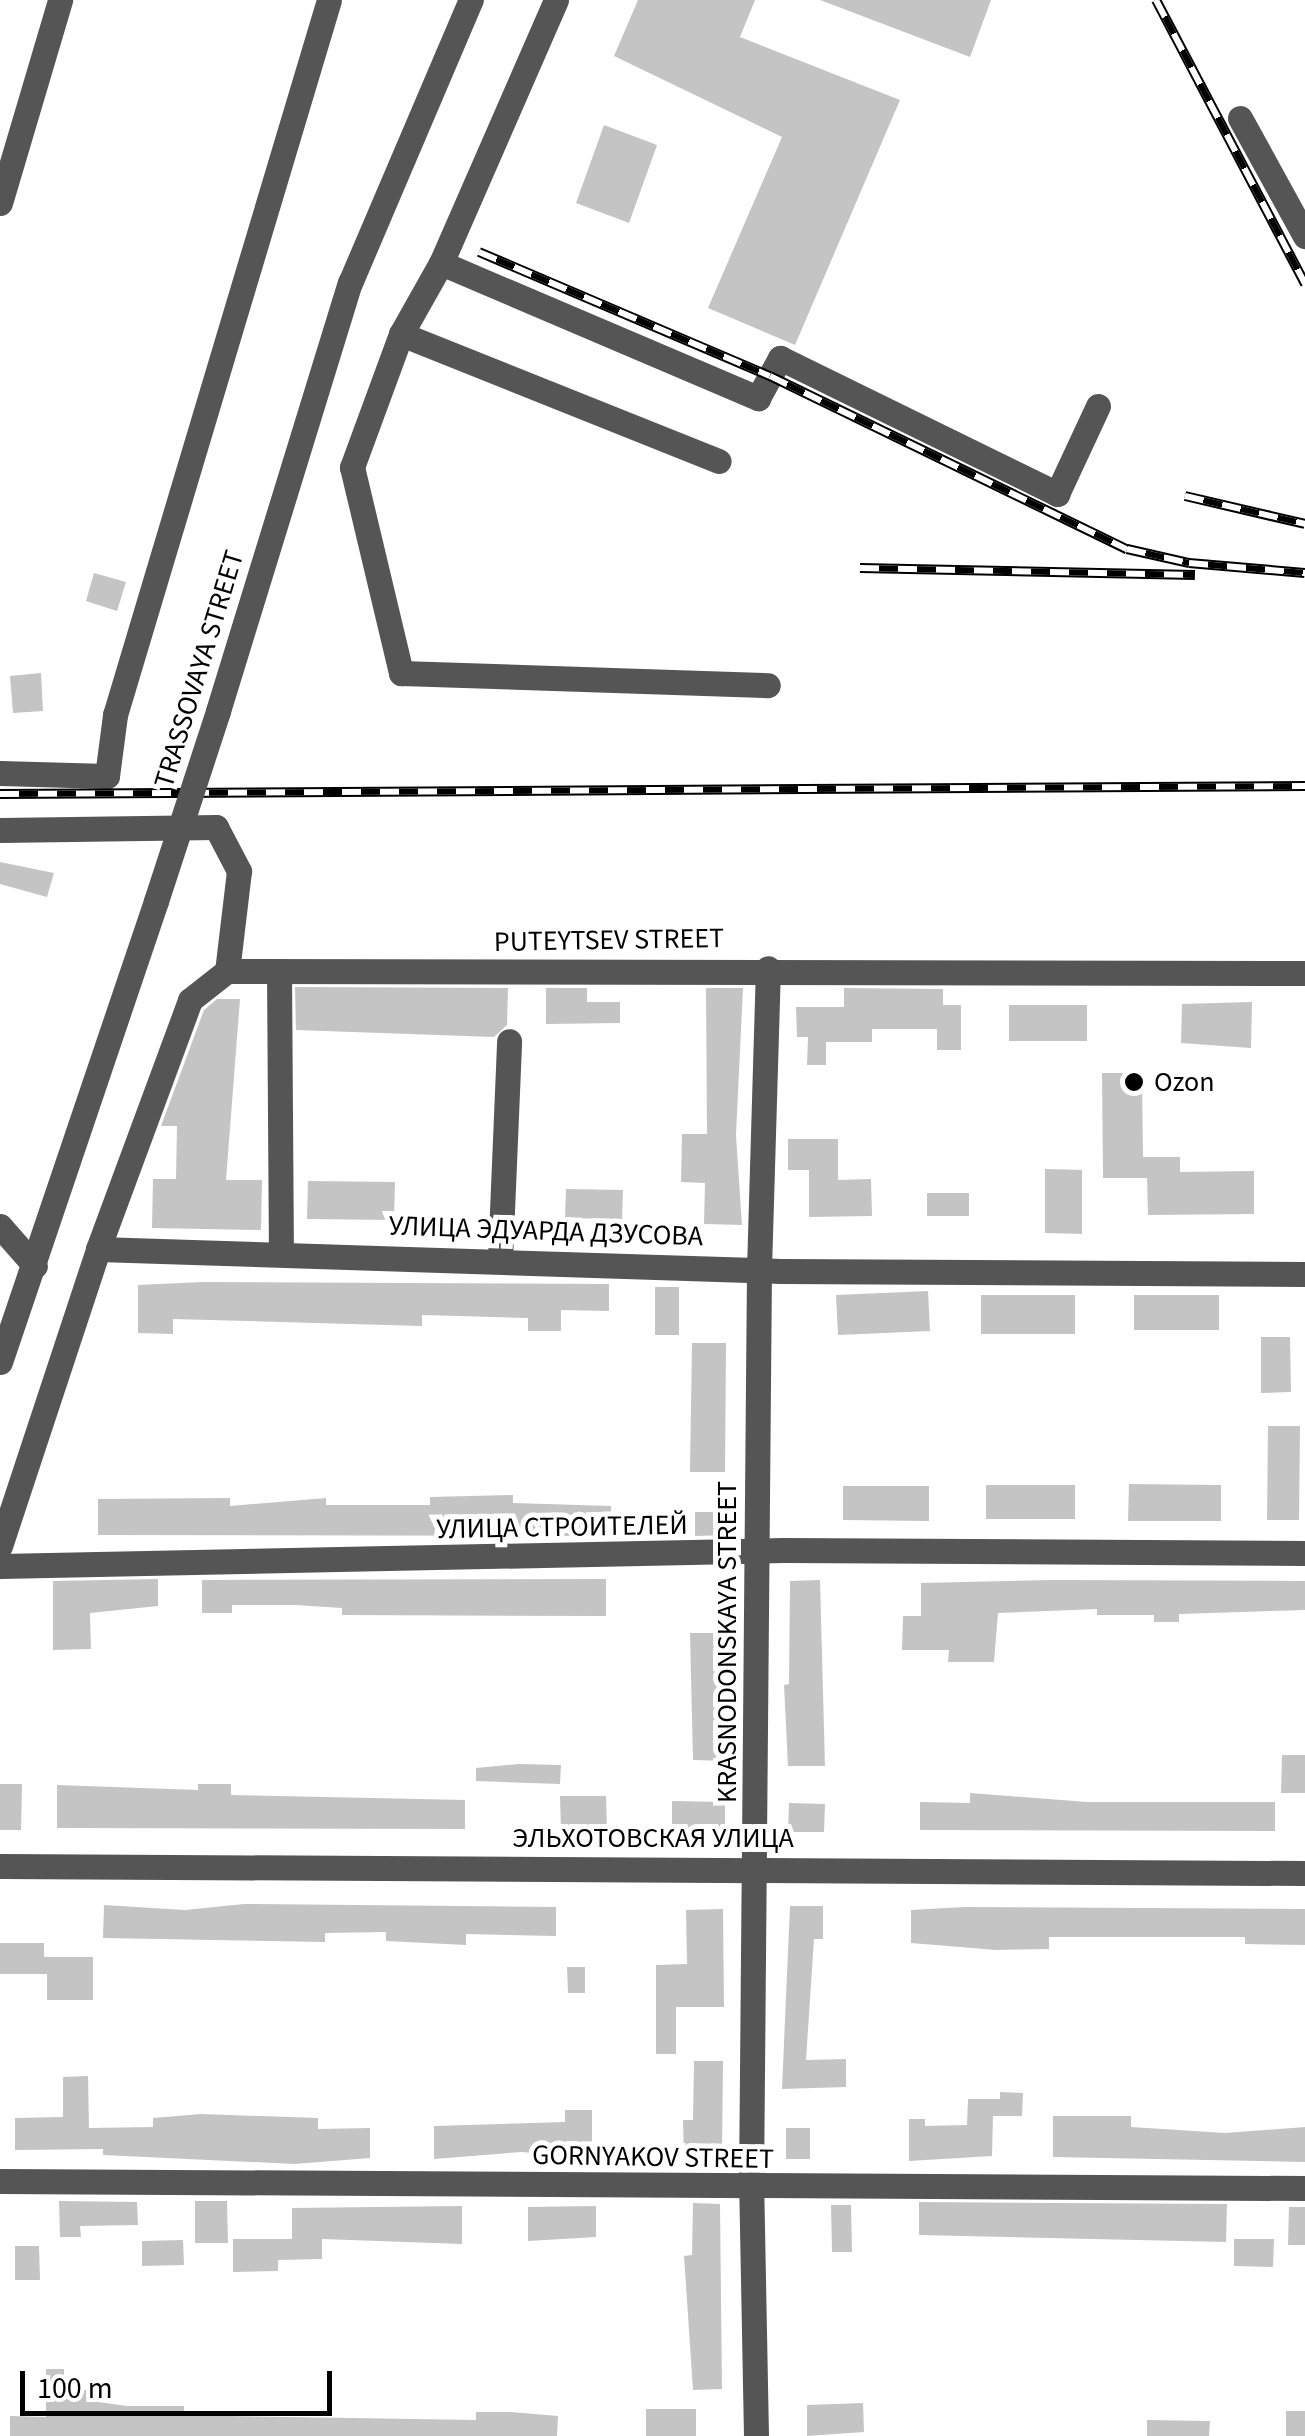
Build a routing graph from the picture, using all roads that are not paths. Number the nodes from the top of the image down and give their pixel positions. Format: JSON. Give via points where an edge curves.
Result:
{"nodes":[{"id":1,"x":60,"y":0,"type":"edge"},
{"id":2,"x":329,"y":0,"type":"edge"},
{"id":3,"x":471,"y":0,"type":"edge"},
{"id":4,"x":556,"y":0,"type":"edge"},
{"id":5,"x":1240,"y":118,"type":"dead end"},
{"id":6,"x":0,"y":203,"type":"edge"},
{"id":7,"x":1305,"y":236,"type":"edge"},
{"id":8,"x":441,"y":263,"type":"junction"},
{"id":9,"x":401,"y":334,"type":"junction"},
{"id":10,"x":1098,"y":406,"type":"dead end"},
{"id":11,"x":719,"y":461,"type":"dead end"},
{"id":12,"x":768,"y":686,"type":"dead end"},
{"id":13,"x":0,"y":773,"type":"edge"},
{"id":14,"x":0,"y":830,"type":"edge"},
{"id":15,"x":768,"y":968,"type":"junction"},
{"id":16,"x":227,"y":971,"type":"junction"},
{"id":17,"x":280,"y":971,"type":"junction"},
{"id":18,"x":1305,"y":973,"type":"edge"},
{"id":19,"x":509,"y":1041,"type":"dead end"},
{"id":20,"x":0,"y":1226,"type":"edge"},
{"id":21,"x":98,"y":1249,"type":"junction"},
{"id":22,"x":281,"y":1252,"type":"junction"},
{"id":23,"x":500,"y":1259,"type":"junction"},
{"id":24,"x":35,"y":1266,"type":"junction"},
{"id":25,"x":758,"y":1268,"type":"junction"},
{"id":26,"x":1305,"y":1274,"type":"edge"},
{"id":27,"x":0,"y":1362,"type":"edge"},
{"id":28,"x":0,"y":1546,"type":"edge"},
{"id":29,"x":756,"y":1554,"type":"junction"},
{"id":30,"x":1305,"y":1554,"type":"edge"},
{"id":31,"x":0,"y":1566,"type":"edge"},
{"id":32,"x":0,"y":1866,"type":"edge"},
{"id":33,"x":756,"y":1868,"type":"junction"},
{"id":34,"x":1305,"y":1873,"type":"edge"},
{"id":35,"x":0,"y":2181,"type":"edge"},
{"id":36,"x":751,"y":2186,"type":"junction"},
{"id":37,"x":1305,"y":2188,"type":"edge"},
{"id":38,"x":756,"y":2436,"type":"edge"}],
"edges":[{"from":1,"to":6,"type":"street"},
{"from":2,"to":13,"type":"street","via":[[114,715],[107,776]]},
{"from":3,"to":24,"type":"street","name":"TRASSOVAYA STREET","bridge":true,"via":[[350,283]]},
{"from":4,"to":8,"type":"street"},
{"from":5,"to":7,"type":"street"},
{"from":8,"to":9,"type":"street"},
{"from":8,"to":10,"type":"street","via":[[758,398],[780,358],[1057,494]]},
{"from":9,"to":11,"type":"street"},
{"from":9,"to":12,"type":"street","via":[[352,467],[402,673]]},
{"from":14,"to":16,"type":"street","via":[[216,827],[240,871]]},
{"from":15,"to":17,"type":"street","name":"PUTEYTSEV STREET"},
{"from":15,"to":18,"type":"street","name":"PUTEYTSEV STREET"},
{"from":15,"to":25,"type":"street","name":"KRASNODONSKAYA STREET"},
{"from":16,"to":17,"type":"street","name":"PUTEYTSEV STREET"},
{"from":16,"to":21,"type":"street","via":[[190,1000]]},
{"from":17,"to":22,"type":"street"},
{"from":19,"to":23,"type":"street"},
{"from":20,"to":24,"type":"street"},
{"from":21,"to":22,"type":"street","name":"УЛИЦА ЭДУАРДА ДЗУСОВА"},
{"from":21,"to":28,"type":"street"},
{"from":22,"to":23,"type":"street","name":"УЛИЦА ЭДУАРДА ДЗУСОВА"},
{"from":23,"to":25,"type":"street","name":"УЛИЦА ЭДУАРДА ДЗУСОВА"},
{"from":24,"to":27,"type":"street","name":"TRASSOVAYA STREET"},
{"from":25,"to":26,"type":"street","name":"УЛИЦА ЭДУАРДА ДЗУСОВА"},
{"from":25,"to":29,"type":"street","name":"KRASNODONSKAYA STREET"},
{"from":29,"to":30,"type":"street","name":"УЛИЦА СТРОИТЕЛЕЙ"},
{"from":29,"to":31,"type":"street","name":"УЛИЦА СТРОИТЕЛЕЙ"},
{"from":29,"to":33,"type":"street","name":"KRASNODONSKAYA STREET"},
{"from":32,"to":33,"type":"street","name":"ЭЛЬХОТОВСКАЯ УЛИЦА"},
{"from":33,"to":34,"type":"street","name":"ЭЛЬХОТОВСКАЯ УЛИЦА"},
{"from":33,"to":36,"type":"street","name":"KRASNODONSKAYA STREET"},
{"from":35,"to":36,"type":"street","name":"GORNYAKOV STREET"},
{"from":36,"to":37,"type":"street","name":"GORNYAKOV STREET"},
{"from":36,"to":38,"type":"street","name":"KRASNODONSKAYA STREET"}]}
